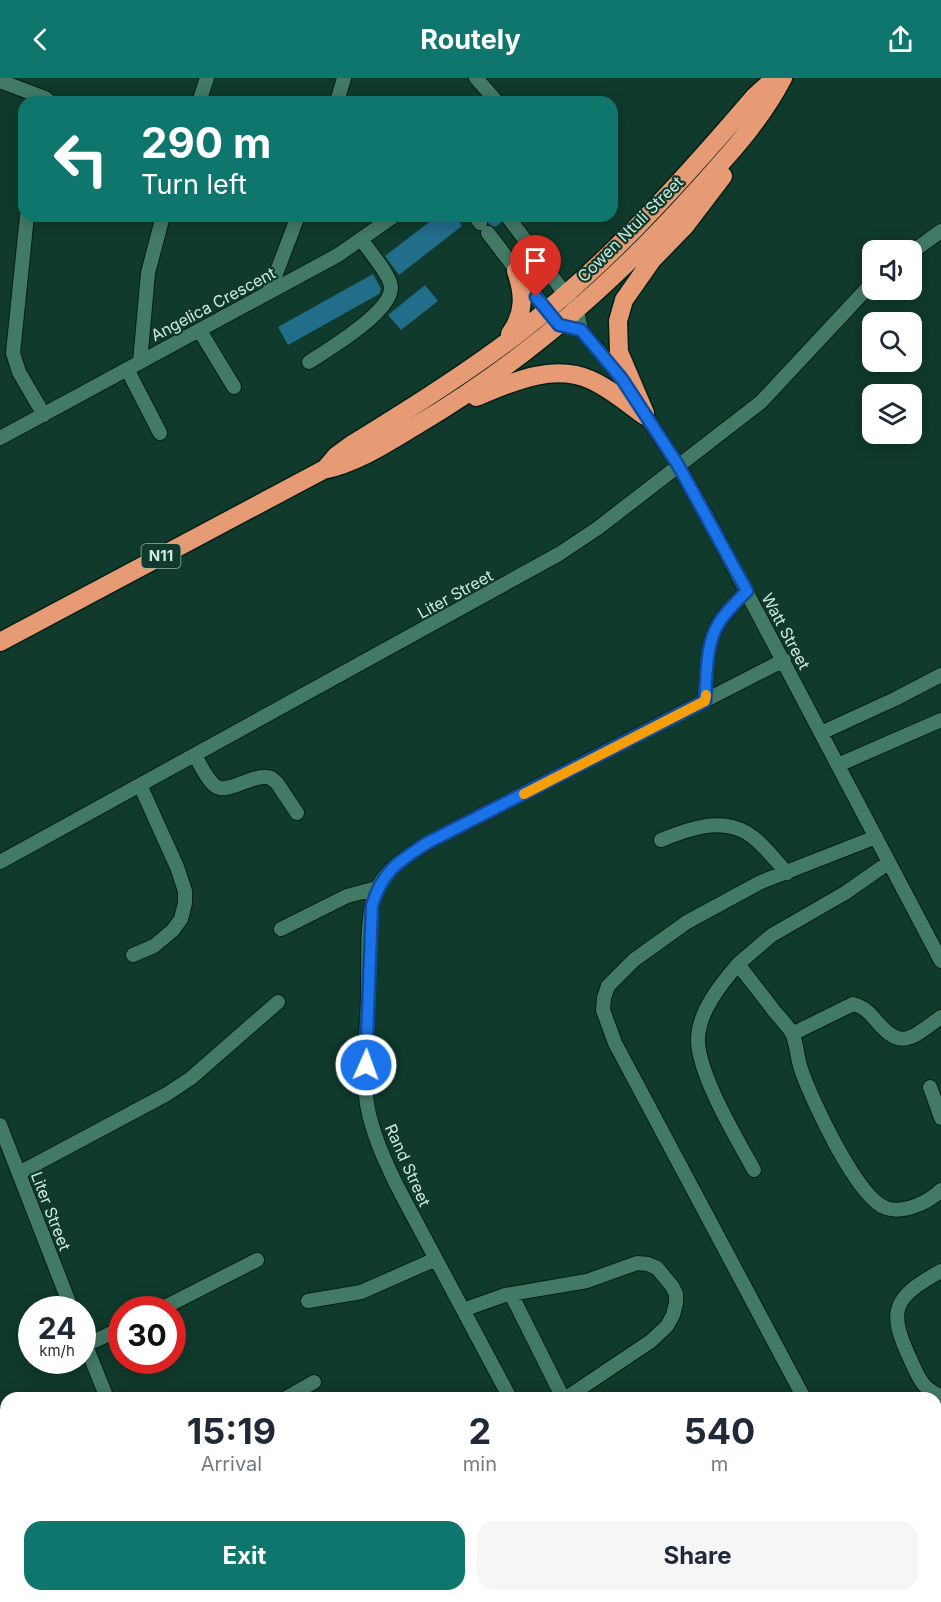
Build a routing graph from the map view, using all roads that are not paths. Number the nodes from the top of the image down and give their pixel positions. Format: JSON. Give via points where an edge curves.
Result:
{"nodes":[{"id":1,"x":207,"y":78,"type":"edge"},
{"id":2,"x":344,"y":78,"type":"edge"},
{"id":3,"x":476,"y":78,"type":"edge"},
{"id":4,"x":775,"y":78,"type":"edge"},
{"id":5,"x":783,"y":78,"type":"edge"},
{"id":6,"x":0,"y":81,"type":"edge"},
{"id":7,"x":40,"y":96,"type":"edge"},
{"id":8,"x":201,"y":96,"type":"edge"},
{"id":9,"x":339,"y":96,"type":"edge"},
{"id":10,"x":492,"y":96,"type":"edge"},
{"id":11,"x":750,"y":130,"type":"junction"},
{"id":12,"x":26,"y":222,"type":"edge"},
{"id":13,"x":161,"y":222,"type":"edge"},
{"id":14,"x":296,"y":222,"type":"edge"},
{"id":15,"x":385,"y":222,"type":"edge"},
{"id":16,"x":512,"y":222,"type":"edge"},
{"id":17,"x":481,"y":224,"type":"edge"},
{"id":18,"x":941,"y":231,"type":"edge"},
{"id":19,"x":361,"y":239,"type":"junction"},
{"id":20,"x":922,"y":245,"type":"edge"},
{"id":21,"x":516,"y":271,"type":"junction"},
{"id":22,"x":269,"y":292,"type":"junction"},
{"id":23,"x":566,"y":293,"type":"junction"},
{"id":24,"x":862,"y":294,"type":"edge"},
{"id":25,"x":546,"y":310,"type":"junction"},
{"id":26,"x":577,"y":310,"type":"junction"},
{"id":27,"x":559,"y":325,"type":"junction"},
{"id":28,"x":581,"y":330,"type":"junction"},
{"id":29,"x":200,"y":331,"type":"junction"},
{"id":30,"x":500,"y":347,"type":"junction"},
{"id":31,"x":309,"y":362,"type":"dead end"},
{"id":32,"x":134,"y":366,"type":"junction"},
{"id":33,"x":234,"y":387,"type":"dead end"},
{"id":34,"x":441,"y":411,"type":"junction"},
{"id":35,"x":44,"y":415,"type":"junction"},
{"id":36,"x":646,"y":415,"type":"junction"},
{"id":37,"x":160,"y":433,"type":"dead end"},
{"id":38,"x":0,"y":438,"type":"edge"},
{"id":39,"x":678,"y":465,"type":"junction"},
{"id":40,"x":323,"y":470,"type":"junction"},
{"id":41,"x":747,"y":591,"type":"junction"},
{"id":42,"x":0,"y":642,"type":"edge"},
{"id":43,"x":783,"y":660,"type":"junction"},
{"id":44,"x":941,"y":675,"type":"edge"},
{"id":45,"x":705,"y":701,"type":"junction"},
{"id":46,"x":941,"y":720,"type":"edge"},
{"id":47,"x":821,"y":733,"type":"junction"},
{"id":48,"x":195,"y":755,"type":"junction"},
{"id":49,"x":838,"y":765,"type":"junction"},
{"id":50,"x":140,"y":785,"type":"junction"},
{"id":51,"x":297,"y":813,"type":"dead end"},
{"id":52,"x":876,"y":837,"type":"junction"},
{"id":53,"x":661,"y":840,"type":"dead end"},
{"id":54,"x":0,"y":862,"type":"edge"},
{"id":55,"x":888,"y":863,"type":"junction"},
{"id":56,"x":787,"y":873,"type":"junction"},
{"id":57,"x":377,"y":888,"type":"junction"},
{"id":58,"x":280,"y":929,"type":"dead end"},
{"id":59,"x":133,"y":955,"type":"dead end"},
{"id":60,"x":941,"y":961,"type":"edge"},
{"id":61,"x":738,"y":964,"type":"junction"},
{"id":62,"x":278,"y":1002,"type":"dead end"},
{"id":63,"x":941,"y":1017,"type":"edge"},
{"id":64,"x":792,"y":1034,"type":"junction"},
{"id":65,"x":930,"y":1087,"type":"dead end"},
{"id":66,"x":941,"y":1118,"type":"edge"},
{"id":67,"x":0,"y":1125,"type":"edge"},
{"id":68,"x":754,"y":1170,"type":"dead end"},
{"id":69,"x":19,"y":1173,"type":"junction"},
{"id":70,"x":941,"y":1190,"type":"edge"},
{"id":71,"x":436,"y":1258,"type":"junction"},
{"id":72,"x":257,"y":1260,"type":"dead end"},
{"id":73,"x":941,"y":1271,"type":"edge"},
{"id":74,"x":511,"y":1294,"type":"junction"},
{"id":75,"x":67,"y":1296,"type":"edge"},
{"id":76,"x":186,"y":1296,"type":"edge"},
{"id":77,"x":308,"y":1301,"type":"dead end"},
{"id":78,"x":463,"y":1310,"type":"junction"},
{"id":79,"x":96,"y":1370,"type":"edge"},
{"id":80,"x":314,"y":1382,"type":"dead end"},
{"id":81,"x":105,"y":1392,"type":"edge"},
{"id":82,"x":296,"y":1392,"type":"edge"},
{"id":83,"x":507,"y":1392,"type":"edge"},
{"id":84,"x":562,"y":1392,"type":"edge"},
{"id":85,"x":574,"y":1392,"type":"edge"},
{"id":86,"x":801,"y":1392,"type":"edge"},
{"id":87,"x":932,"y":1392,"type":"edge"}],
"edges":[{"from":1,"to":8,"type":"street"},
{"from":2,"to":9,"type":"street"},
{"from":3,"to":10,"type":"street"},
{"from":4,"to":23,"type":"highway","name":"Cowen Ntuli Street","number":"N11","via":[[638,227]]},
{"from":5,"to":11,"type":"highway","name":"Cowen Ntuli Street","number":"N11"},
{"from":6,"to":7,"type":"street"},
{"from":11,"to":26,"type":"highway","name":"Cowen Ntuli Street","number":"N11","via":[[651,241]]},
{"from":11,"to":36,"type":"highway","via":[[717,185],[686,226],[652,260],[624,300],[618,321],[619,352]]},
{"from":12,"to":35,"type":"street","via":[[13,353],[19,372]]},
{"from":13,"to":32,"type":"street","via":[[148,273]]},
{"from":14,"to":22,"type":"street"},
{"from":15,"to":19,"type":"street","name":"Angelica Crescent"},
{"from":16,"to":23,"type":"street","name":"Watt Street"},
{"from":17,"to":21,"type":"street"},
{"from":18,"to":20,"type":"street"},
{"from":19,"to":22,"type":"street","name":"Angelica Crescent"},
{"from":19,"to":31,"type":"street","via":[[390,281],[390,293],[378,313]]},
{"from":21,"to":25,"type":"street"},
{"from":21,"to":30,"type":"highway","via":[[523,306],[520,318]]},
{"from":22,"to":29,"type":"street","name":"Angelica Crescent"},
{"from":23,"to":25,"type":"highway","name":"Cowen Ntuli Street","number":"N11"},
{"from":23,"to":26,"type":"street","name":"Watt Street"},
{"from":24,"to":39,"type":"street","name":"Liter Street","via":[[762,402]]},
{"from":25,"to":27,"type":"street"},
{"from":25,"to":30,"type":"highway","name":"Cowen Ntuli Street","number":"N11"},
{"from":26,"to":27,"type":"highway","name":"Cowen Ntuli Street","number":"N11"},
{"from":26,"to":28,"type":"street","name":"Watt Street"},
{"from":27,"to":28,"type":"street"},
{"from":27,"to":34,"type":"highway","name":"Cowen Ntuli Street","number":"N11"},
{"from":28,"to":36,"type":"street","name":"Watt Street"},
{"from":29,"to":32,"type":"street","name":"Angelica Crescent"},
{"from":29,"to":33,"type":"street"},
{"from":30,"to":40,"type":"highway","name":"Cowen Ntuli Street","number":"N11","via":[[351,445]]},
{"from":32,"to":35,"type":"street","name":"Angelica Crescent"},
{"from":32,"to":37,"type":"street"},
{"from":34,"to":36,"type":"highway","via":[[521,379],[568,373],[594,381]]},
{"from":34,"to":40,"type":"highway","name":"Cowen Ntuli Street","number":"N11","via":[[356,459]]},
{"from":35,"to":38,"type":"street","name":"Angelica Crescent"},
{"from":36,"to":39,"type":"street","name":"Watt Street"},
{"from":39,"to":41,"type":"street","name":"Watt Street"},
{"from":39,"to":48,"type":"street","name":"Liter Street","via":[[560,554]]},
{"from":40,"to":42,"type":"highway","name":"Cowen Ntuli Street","number":"N11"},
{"from":41,"to":43,"type":"street","name":"Watt Street"},
{"from":41,"to":45,"type":"street","via":[[714,632]]},
{"from":43,"to":45,"type":"street","name":"Rand Street"},
{"from":43,"to":47,"type":"street","name":"Watt Street"},
{"from":44,"to":47,"type":"street"},
{"from":45,"to":57,"type":"street","name":"Rand Street","via":[[427,843],[388,872]]},
{"from":46,"to":49,"type":"street"},
{"from":47,"to":49,"type":"street","name":"Watt Street"},
{"from":48,"to":50,"type":"street","name":"Liter Street"},
{"from":48,"to":51,"type":"street","via":[[218,788],[228,789],[254,777],[271,778]]},
{"from":49,"to":52,"type":"street","name":"Watt Street"},
{"from":50,"to":54,"type":"street","name":"Liter Street"},
{"from":50,"to":59,"type":"street","via":[[177,867],[185,903],[173,930],[154,946]]},
{"from":52,"to":55,"type":"street","name":"Watt Street"},
{"from":52,"to":56,"type":"street"},
{"from":53,"to":56,"type":"street","via":[[698,827],[738,829],[755,840]]},
{"from":55,"to":60,"type":"street","name":"Watt Street"},
{"from":55,"to":61,"type":"street","via":[[772,935]]},
{"from":56,"to":86,"type":"street","via":[[761,882],[687,922],[634,960],[608,986],[603,1010],[621,1053]]},
{"from":57,"to":58,"type":"street","via":[[347,896]]},
{"from":57,"to":71,"type":"street","name":"Rand Street","via":[[370,930],[367,1102],[380,1150]]},
{"from":61,"to":64,"type":"street"},
{"from":61,"to":68,"type":"street","via":[[706,1010],[698,1041],[712,1090]]},
{"from":62,"to":69,"type":"street","via":[[175,1089]]},
{"from":63,"to":64,"type":"street","via":[[901,1040],[887,1033],[862,1006],[853,1004]]},
{"from":64,"to":70,"type":"street","via":[[807,1087],[850,1170],[867,1193],[885,1208],[895,1209],[931,1199]]},
{"from":65,"to":66,"type":"street"},
{"from":67,"to":69,"type":"street","name":"Liter Street"},
{"from":69,"to":75,"type":"street","name":"Liter Street"},
{"from":71,"to":77,"type":"street","via":[[361,1292]]},
{"from":71,"to":78,"type":"street","name":"Rand Street"},
{"from":72,"to":76,"type":"street"},
{"from":73,"to":87,"type":"street","via":[[913,1288],[895,1318],[898,1335],[920,1381]]},
{"from":74,"to":78,"type":"street"},
{"from":74,"to":84,"type":"street"},
{"from":74,"to":85,"type":"street","via":[[587,1281],[637,1263],[657,1268],[672,1286],[676,1294],[673,1315],[659,1335]]},
{"from":78,"to":83,"type":"street","name":"Rand Street"},
{"from":79,"to":81,"type":"street"},
{"from":80,"to":82,"type":"street"}]}
